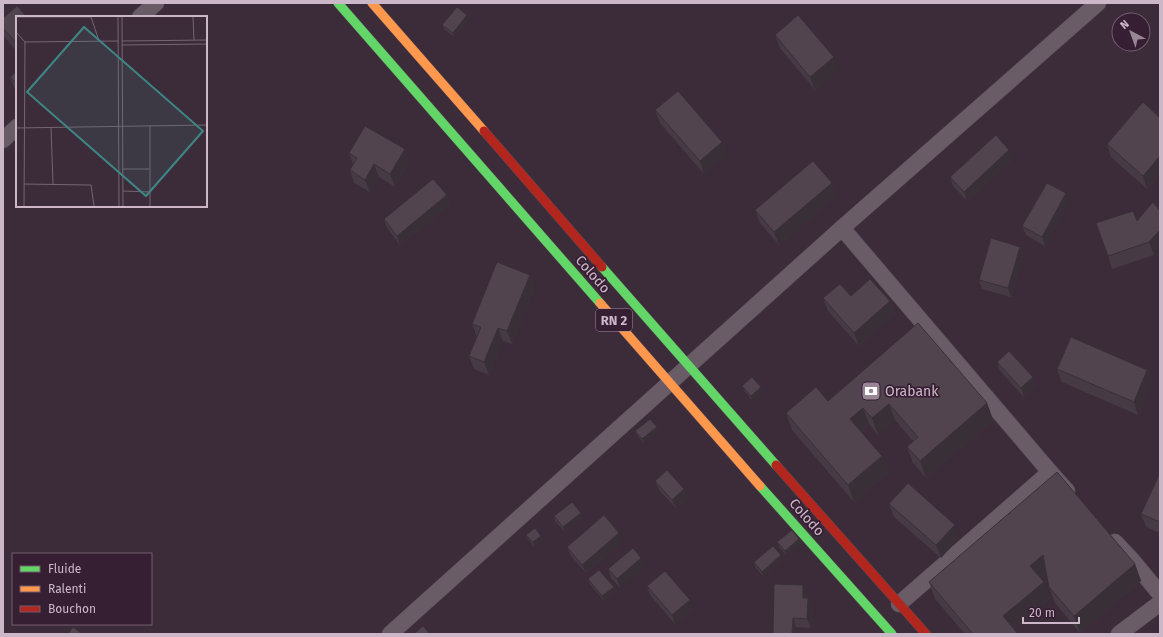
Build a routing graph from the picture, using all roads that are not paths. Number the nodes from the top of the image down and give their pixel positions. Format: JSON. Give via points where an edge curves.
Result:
{"nodes":[{"id":1,"x":338,"y":3,"type":"edge"},
{"id":2,"x":372,"y":3,"type":"edge"},
{"id":3,"x":1098,"y":3,"type":"edge"},
{"id":4,"x":151,"y":4,"type":"edge"},
{"id":5,"x":141,"y":16,"type":"edge"},
{"id":6,"x":16,"y":129,"type":"edge"},
{"id":7,"x":3,"y":140,"type":"edge"},
{"id":8,"x":842,"y":228,"type":"junction"},
{"id":9,"x":688,"y":366,"type":"junction"},
{"id":10,"x":669,"y":383,"type":"junction"},
{"id":11,"x":1050,"y":472,"type":"junction"},
{"id":12,"x":1075,"y":500,"type":"edge"},
{"id":13,"x":1106,"y":533,"type":"edge"},
{"id":14,"x":1160,"y":594,"type":"edge"},
{"id":15,"x":1160,"y":603,"type":"edge"},
{"id":16,"x":899,"y":604,"type":"junction"},
{"id":17,"x":390,"y":634,"type":"edge"},
{"id":18,"x":892,"y":634,"type":"edge"},
{"id":19,"x":926,"y":634,"type":"edge"},
{"id":20,"x":1119,"y":634,"type":"edge"}],
"edges":[{"from":1,"to":10,"type":"main road","name":"Colodo","number":"RN 2"},
{"from":2,"to":9,"type":"main road","name":"Colodo","number":"RN 2"},
{"from":3,"to":8,"type":"street"},
{"from":4,"to":5,"type":"street"},
{"from":6,"to":7,"type":"street"},
{"from":8,"to":9,"type":"street"},
{"from":8,"to":11,"type":"street"},
{"from":9,"to":10,"type":"street"},
{"from":9,"to":16,"type":"main road","name":"Colodo","number":"RN 2"},
{"from":10,"to":17,"type":"street"},
{"from":10,"to":18,"type":"main road","name":"Colodo","number":"RN 2"},
{"from":11,"to":12,"type":"street"},
{"from":11,"to":16,"type":"street"},
{"from":13,"to":14,"type":"street"},
{"from":15,"to":20,"type":"street"},
{"from":16,"to":19,"type":"main road","name":"Colodo","number":"RN 2"}]}
